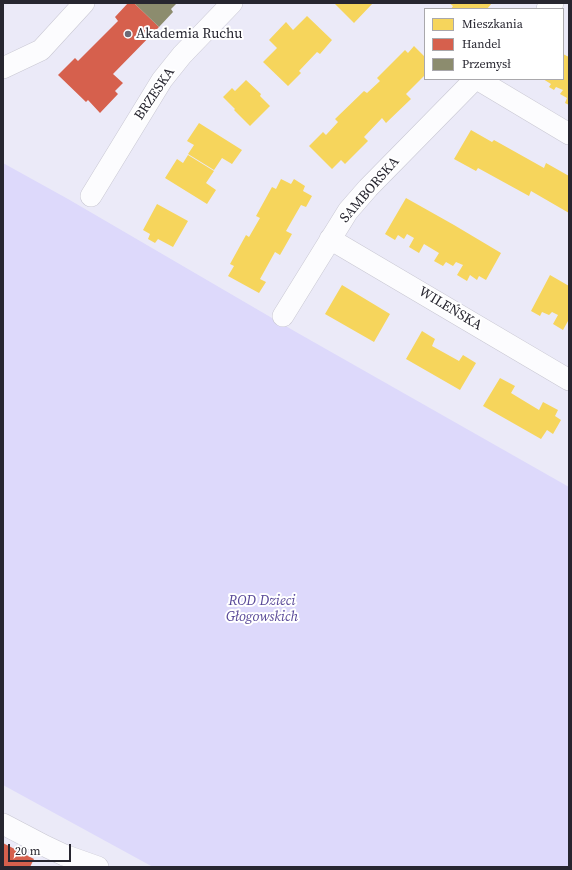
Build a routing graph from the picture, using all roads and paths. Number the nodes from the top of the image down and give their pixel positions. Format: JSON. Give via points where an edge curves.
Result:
{"nodes":[{"id":1,"x":84,"y":3,"type":"edge"},
{"id":2,"x":232,"y":3,"type":"edge"},
{"id":3,"x":3,"y":68,"type":"edge"},
{"id":4,"x":475,"y":80,"type":"edge"},
{"id":5,"x":478,"y":80,"type":"edge"},
{"id":6,"x":569,"y":134,"type":"edge"},
{"id":7,"x":91,"y":196,"type":"dead end"},
{"id":8,"x":330,"y":239,"type":"junction"},
{"id":9,"x":283,"y":316,"type":"dead end"},
{"id":10,"x":569,"y":380,"type":"edge"},
{"id":11,"x":3,"y":824,"type":"edge"},
{"id":12,"x":98,"y":867,"type":"edge"}],
"edges":[{"from":1,"to":3,"type":"street","via":[[41,50]]},
{"from":2,"to":7,"type":"street","name":"BRZESKA","via":[[182,55],[162,80]]},
{"from":4,"to":8,"type":"street","name":"SAMBORSKA","via":[[368,188],[348,211]]},
{"from":5,"to":6,"type":"street"},
{"from":8,"to":9,"type":"street","name":"SAMBORSKA"},
{"from":8,"to":10,"type":"street","name":"WILEŃSKA"},
{"from":11,"to":12,"type":"street","via":[[64,855]]}]}
